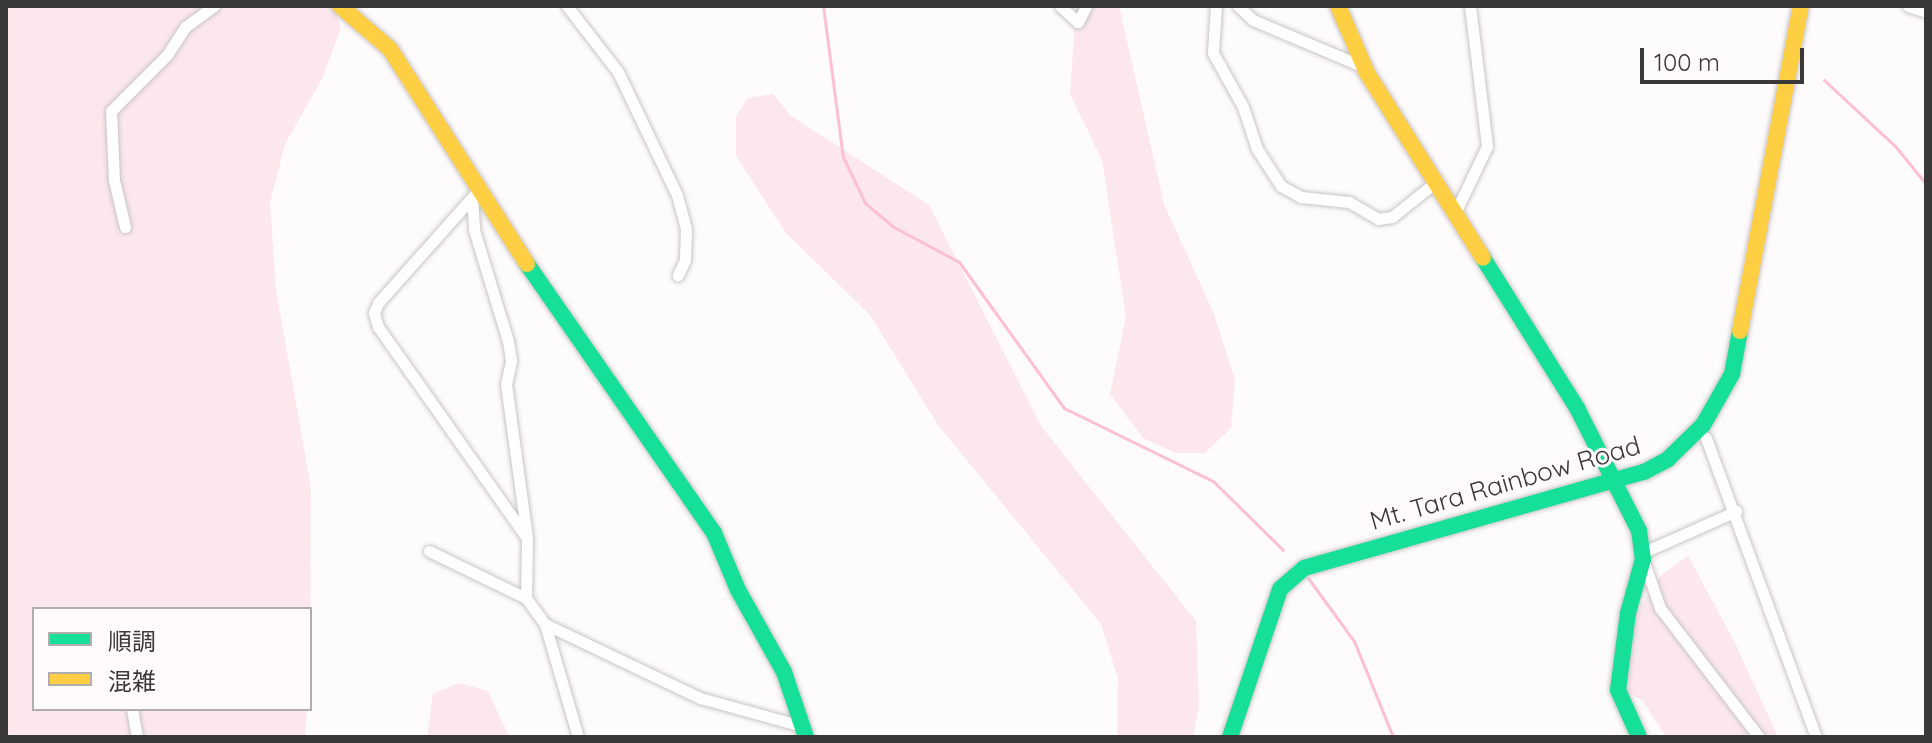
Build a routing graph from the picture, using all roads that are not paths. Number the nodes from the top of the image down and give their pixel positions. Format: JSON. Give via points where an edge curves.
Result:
{"nodes":[{"id":1,"x":214,"y":6,"type":"edge"},
{"id":2,"x":340,"y":6,"type":"edge"},
{"id":3,"x":567,"y":6,"type":"edge"},
{"id":4,"x":1060,"y":6,"type":"edge"},
{"id":5,"x":1086,"y":6,"type":"edge"},
{"id":6,"x":1216,"y":6,"type":"edge"},
{"id":7,"x":1238,"y":6,"type":"edge"},
{"id":8,"x":1338,"y":6,"type":"edge"},
{"id":9,"x":1470,"y":6,"type":"edge"},
{"id":10,"x":1801,"y":6,"type":"edge"},
{"id":11,"x":1908,"y":6,"type":"edge"},
{"id":12,"x":1926,"y":12,"type":"edge"},
{"id":13,"x":1364,"y":67,"type":"junction"},
{"id":14,"x":1437,"y":181,"type":"junction"},
{"id":15,"x":475,"y":195,"type":"junction"},
{"id":16,"x":1456,"y":211,"type":"junction"},
{"id":17,"x":125,"y":227,"type":"dead end"},
{"id":18,"x":678,"y":275,"type":"dead end"},
{"id":19,"x":1706,"y":438,"type":"dead end"},
{"id":20,"x":1615,"y":482,"type":"junction"},
{"id":21,"x":1736,"y":511,"type":"junction"},
{"id":22,"x":527,"y":538,"type":"junction"},
{"id":23,"x":429,"y":551,"type":"dead end"},
{"id":24,"x":1643,"y":556,"type":"junction"},
{"id":25,"x":526,"y":598,"type":"junction"},
{"id":26,"x":545,"y":624,"type":"junction"},
{"id":27,"x":132,"y":711,"type":"edge"},
{"id":28,"x":802,"y":731,"type":"edge"},
{"id":29,"x":137,"y":737,"type":"edge"},
{"id":30,"x":578,"y":737,"type":"edge"},
{"id":31,"x":1230,"y":737,"type":"edge"},
{"id":32,"x":1639,"y":737,"type":"edge"},
{"id":33,"x":1759,"y":737,"type":"edge"},
{"id":34,"x":1816,"y":737,"type":"edge"}],
"edges":[{"from":1,"to":17,"type":"street","via":[[185,27],[167,55],[111,111],[114,180]]},
{"from":2,"to":15,"type":"street","via":[[390,49]]},
{"from":3,"to":18,"type":"street","via":[[618,72],[677,195],[686,229],[685,260]]},
{"from":4,"to":5,"type":"street","via":[[1078,22]]},
{"from":6,"to":14,"type":"street","via":[[1213,53],[1243,107],[1257,149],[1281,186],[1301,197],[1349,202],[1378,219],[1392,217]]},
{"from":7,"to":13,"type":"street","via":[[1253,20]]},
{"from":8,"to":13,"type":"street"},
{"from":9,"to":16,"type":"street","via":[[1487,146]]},
{"from":10,"to":20,"type":"street","name":"Mt. Tara Rainbow Road","via":[[1732,374],[1720,404],[1686,444],[1656,465]]},
{"from":11,"to":12,"type":"street"},
{"from":13,"to":14,"type":"street"},
{"from":14,"to":16,"type":"street"},
{"from":15,"to":22,"type":"street","via":[[474,230],[508,341],[506,384]]},
{"from":15,"to":22,"type":"street","via":[[374,313],[378,327]]},
{"from":15,"to":28,"type":"street","via":[[714,533],[784,672]]},
{"from":16,"to":20,"type":"street","via":[[1577,408]]},
{"from":19,"to":21,"type":"street"},
{"from":20,"to":24,"type":"street","via":[[1639,531]]},
{"from":20,"to":31,"type":"street","name":"Mt. Tara Rainbow Road","via":[[1328,557],[1304,568],[1280,589]]},
{"from":21,"to":24,"type":"street"},
{"from":21,"to":34,"type":"street"},
{"from":22,"to":25,"type":"street"},
{"from":23,"to":25,"type":"street"},
{"from":24,"to":32,"type":"street","via":[[1628,613],[1618,690]]},
{"from":24,"to":33,"type":"street","via":[[1660,608]]},
{"from":25,"to":26,"type":"street"},
{"from":26,"to":28,"type":"street","via":[[700,698]]},
{"from":26,"to":30,"type":"street"},
{"from":27,"to":29,"type":"street"}]}
